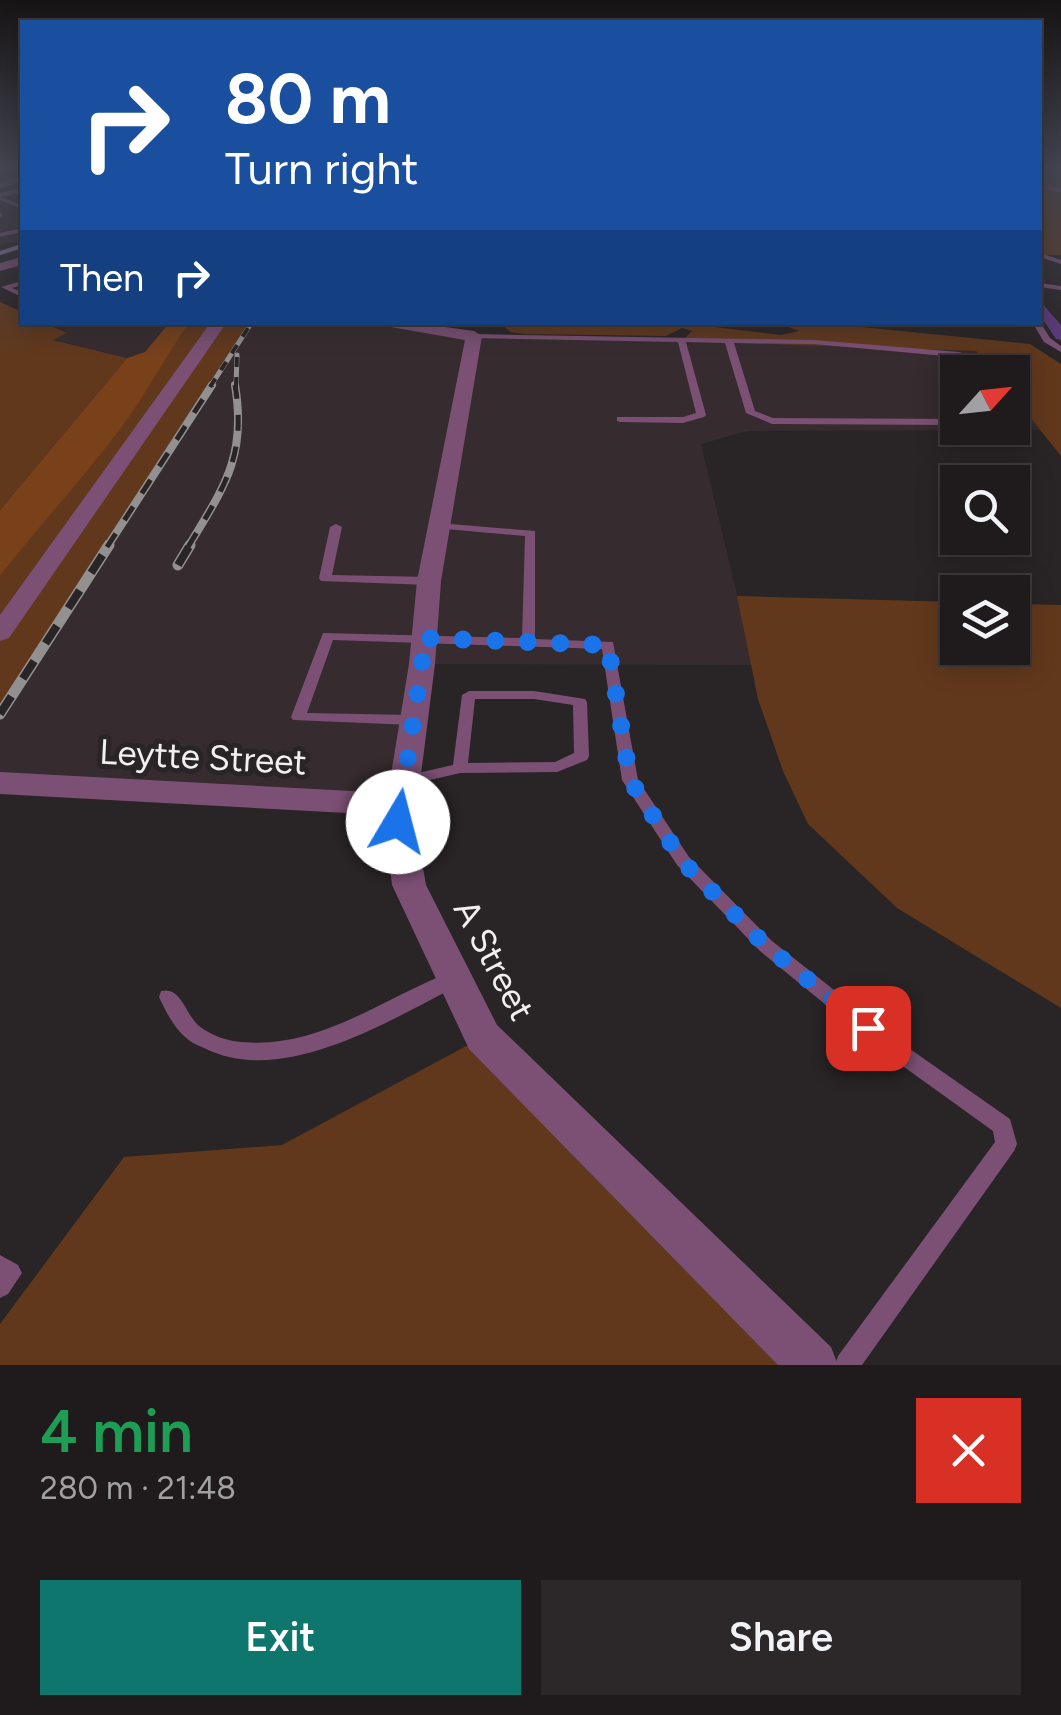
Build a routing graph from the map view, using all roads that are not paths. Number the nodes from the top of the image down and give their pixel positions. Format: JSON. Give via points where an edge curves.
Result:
{"nodes":[{"id":1,"x":20,"y":283,"type":"edge"},
{"id":2,"x":20,"y":294,"type":"edge"},
{"id":3,"x":217,"y":325,"type":"edge"},
{"id":4,"x":436,"y":325,"type":"edge"},
{"id":5,"x":1038,"y":325,"type":"edge"},
{"id":6,"x":480,"y":327,"type":"edge"},
{"id":7,"x":682,"y":341,"type":"junction"},
{"id":8,"x":729,"y":341,"type":"junction"},
{"id":9,"x":1061,"y":350,"type":"edge"},
{"id":10,"x":959,"y":355,"type":"edge"},
{"id":11,"x":620,"y":419,"type":"dead end"},
{"id":12,"x":940,"y":422,"type":"edge"},
{"id":13,"x":438,"y":526,"type":"junction"},
{"id":14,"x":336,"y":527,"type":"dead end"},
{"id":15,"x":429,"y":582,"type":"junction"},
{"id":16,"x":0,"y":633,"type":"edge"},
{"id":17,"x":422,"y":638,"type":"junction"},
{"id":18,"x":528,"y":642,"type":"junction"},
{"id":19,"x":412,"y":720,"type":"junction"},
{"id":20,"x":460,"y":768,"type":"junction"},
{"id":21,"x":0,"y":784,"type":"edge"},
{"id":22,"x":402,"y":793,"type":"junction"},
{"id":23,"x":455,"y":979,"type":"junction"},
{"id":24,"x":168,"y":997,"type":"dead end"},
{"id":25,"x":0,"y":1267,"type":"edge"},
{"id":26,"x":0,"y":1286,"type":"edge"},
{"id":27,"x":814,"y":1365,"type":"edge"},
{"id":28,"x":847,"y":1365,"type":"edge"}],
"edges":[{"from":1,"to":2,"type":"lane","via":[[6,287]]},
{"from":3,"to":16,"type":"street"},
{"from":4,"to":6,"type":"street"},
{"from":5,"to":9,"type":"lane"},
{"from":6,"to":7,"type":"lane"},
{"from":6,"to":13,"type":"street","name":"A Street"},
{"from":7,"to":8,"type":"lane"},
{"from":7,"to":11,"type":"lane","via":[[701,415]]},
{"from":8,"to":10,"type":"lane"},
{"from":8,"to":12,"type":"lane","via":[[751,413],[758,416]]},
{"from":13,"to":15,"type":"street","name":"A Street"},
{"from":13,"to":18,"type":"lane","via":[[532,533]]},
{"from":14,"to":15,"type":"lane","via":[[324,578]]},
{"from":15,"to":17,"type":"street","name":"A Street"},
{"from":17,"to":18,"type":"lane"},
{"from":17,"to":19,"type":"street","name":"A Street"},
{"from":17,"to":19,"type":"lane","via":[[328,636],[298,717]]},
{"from":18,"to":28,"type":"lane","via":[[608,645],[630,780],[683,862],[766,946],[1004,1126],[1006,1144]]},
{"from":19,"to":22,"type":"street","name":"A Street"},
{"from":20,"to":20,"type":"lane","via":[[556,767],[582,756],[580,702],[469,695]]},
{"from":20,"to":22,"type":"lane"},
{"from":21,"to":22,"type":"street","name":"Leytte Street"},
{"from":22,"to":23,"type":"street","name":"A Street","via":[[398,822],[409,885]]},
{"from":23,"to":24,"type":"lane","via":[[320,1042],[268,1053],[228,1048],[194,1034]]},
{"from":23,"to":27,"type":"street","name":"A Street","via":[[483,1037]]},
{"from":25,"to":26,"type":"lane","via":[[10,1273]]}]}
